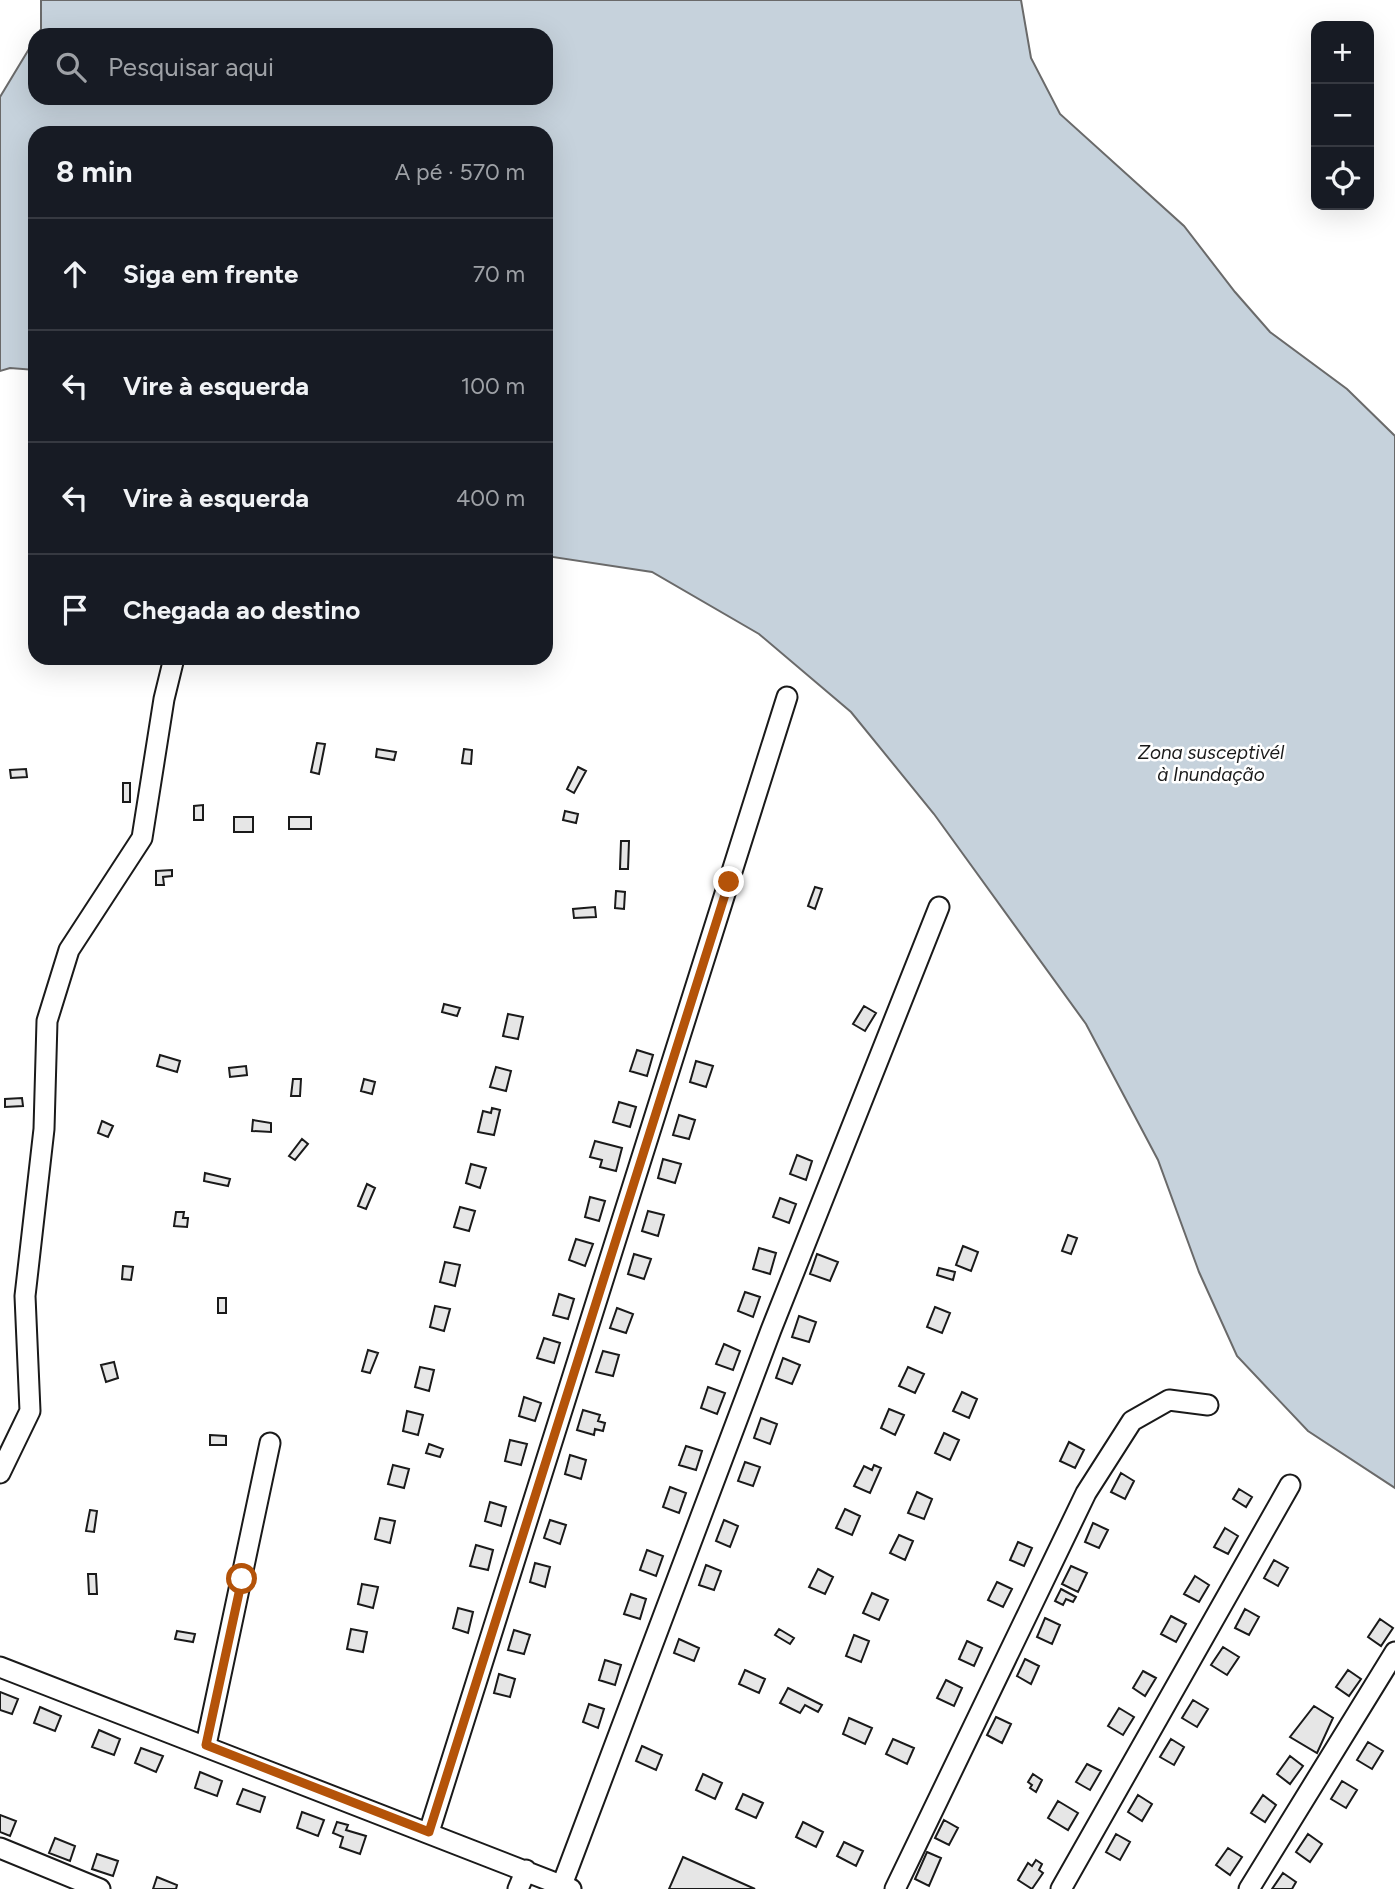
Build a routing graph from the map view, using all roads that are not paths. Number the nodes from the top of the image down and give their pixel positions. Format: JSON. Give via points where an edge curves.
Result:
{"nodes":[{"id":1,"x":172,"y":665,"type":"edge"},
{"id":2,"x":787,"y":697,"type":"dead end"},
{"id":3,"x":939,"y":907,"type":"dead end"},
{"id":4,"x":1208,"y":1405,"type":"dead end"},
{"id":5,"x":270,"y":1443,"type":"dead end"},
{"id":6,"x":0,"y":1473,"type":"edge"},
{"id":7,"x":1290,"y":1485,"type":"dead end"},
{"id":8,"x":1395,"y":1652,"type":"edge"},
{"id":9,"x":0,"y":1667,"type":"edge"},
{"id":10,"x":206,"y":1745,"type":"junction"},
{"id":11,"x":429,"y":1832,"type":"junction"},
{"id":12,"x":0,"y":1848,"type":"edge"},
{"id":13,"x":526,"y":1870,"type":"junction"},
{"id":14,"x":566,"y":1887,"type":"edge"},
{"id":15,"x":100,"y":1889,"type":"edge"},
{"id":16,"x":518,"y":1889,"type":"edge"},
{"id":17,"x":895,"y":1889,"type":"edge"},
{"id":18,"x":1061,"y":1889,"type":"edge"},
{"id":19,"x":1249,"y":1889,"type":"edge"}],
"edges":[{"from":1,"to":6,"type":"lane","via":[[142,838],[69,950],[47,1021],[44,1129],[25,1296],[30,1411]]},
{"from":2,"to":11,"type":"lane"},
{"from":3,"to":14,"type":"lane","via":[[771,1331]]},
{"from":4,"to":17,"type":"lane","via":[[1169,1400],[1132,1421],[1086,1493]]},
{"from":5,"to":10,"type":"lane"},
{"from":7,"to":18,"type":"lane"},
{"from":8,"to":19,"type":"lane"},
{"from":9,"to":10,"type":"lane"},
{"from":10,"to":11,"type":"lane"},
{"from":11,"to":13,"type":"lane"},
{"from":12,"to":15,"type":"lane"},
{"from":13,"to":14,"type":"lane"},
{"from":13,"to":16,"type":"lane"}]}
